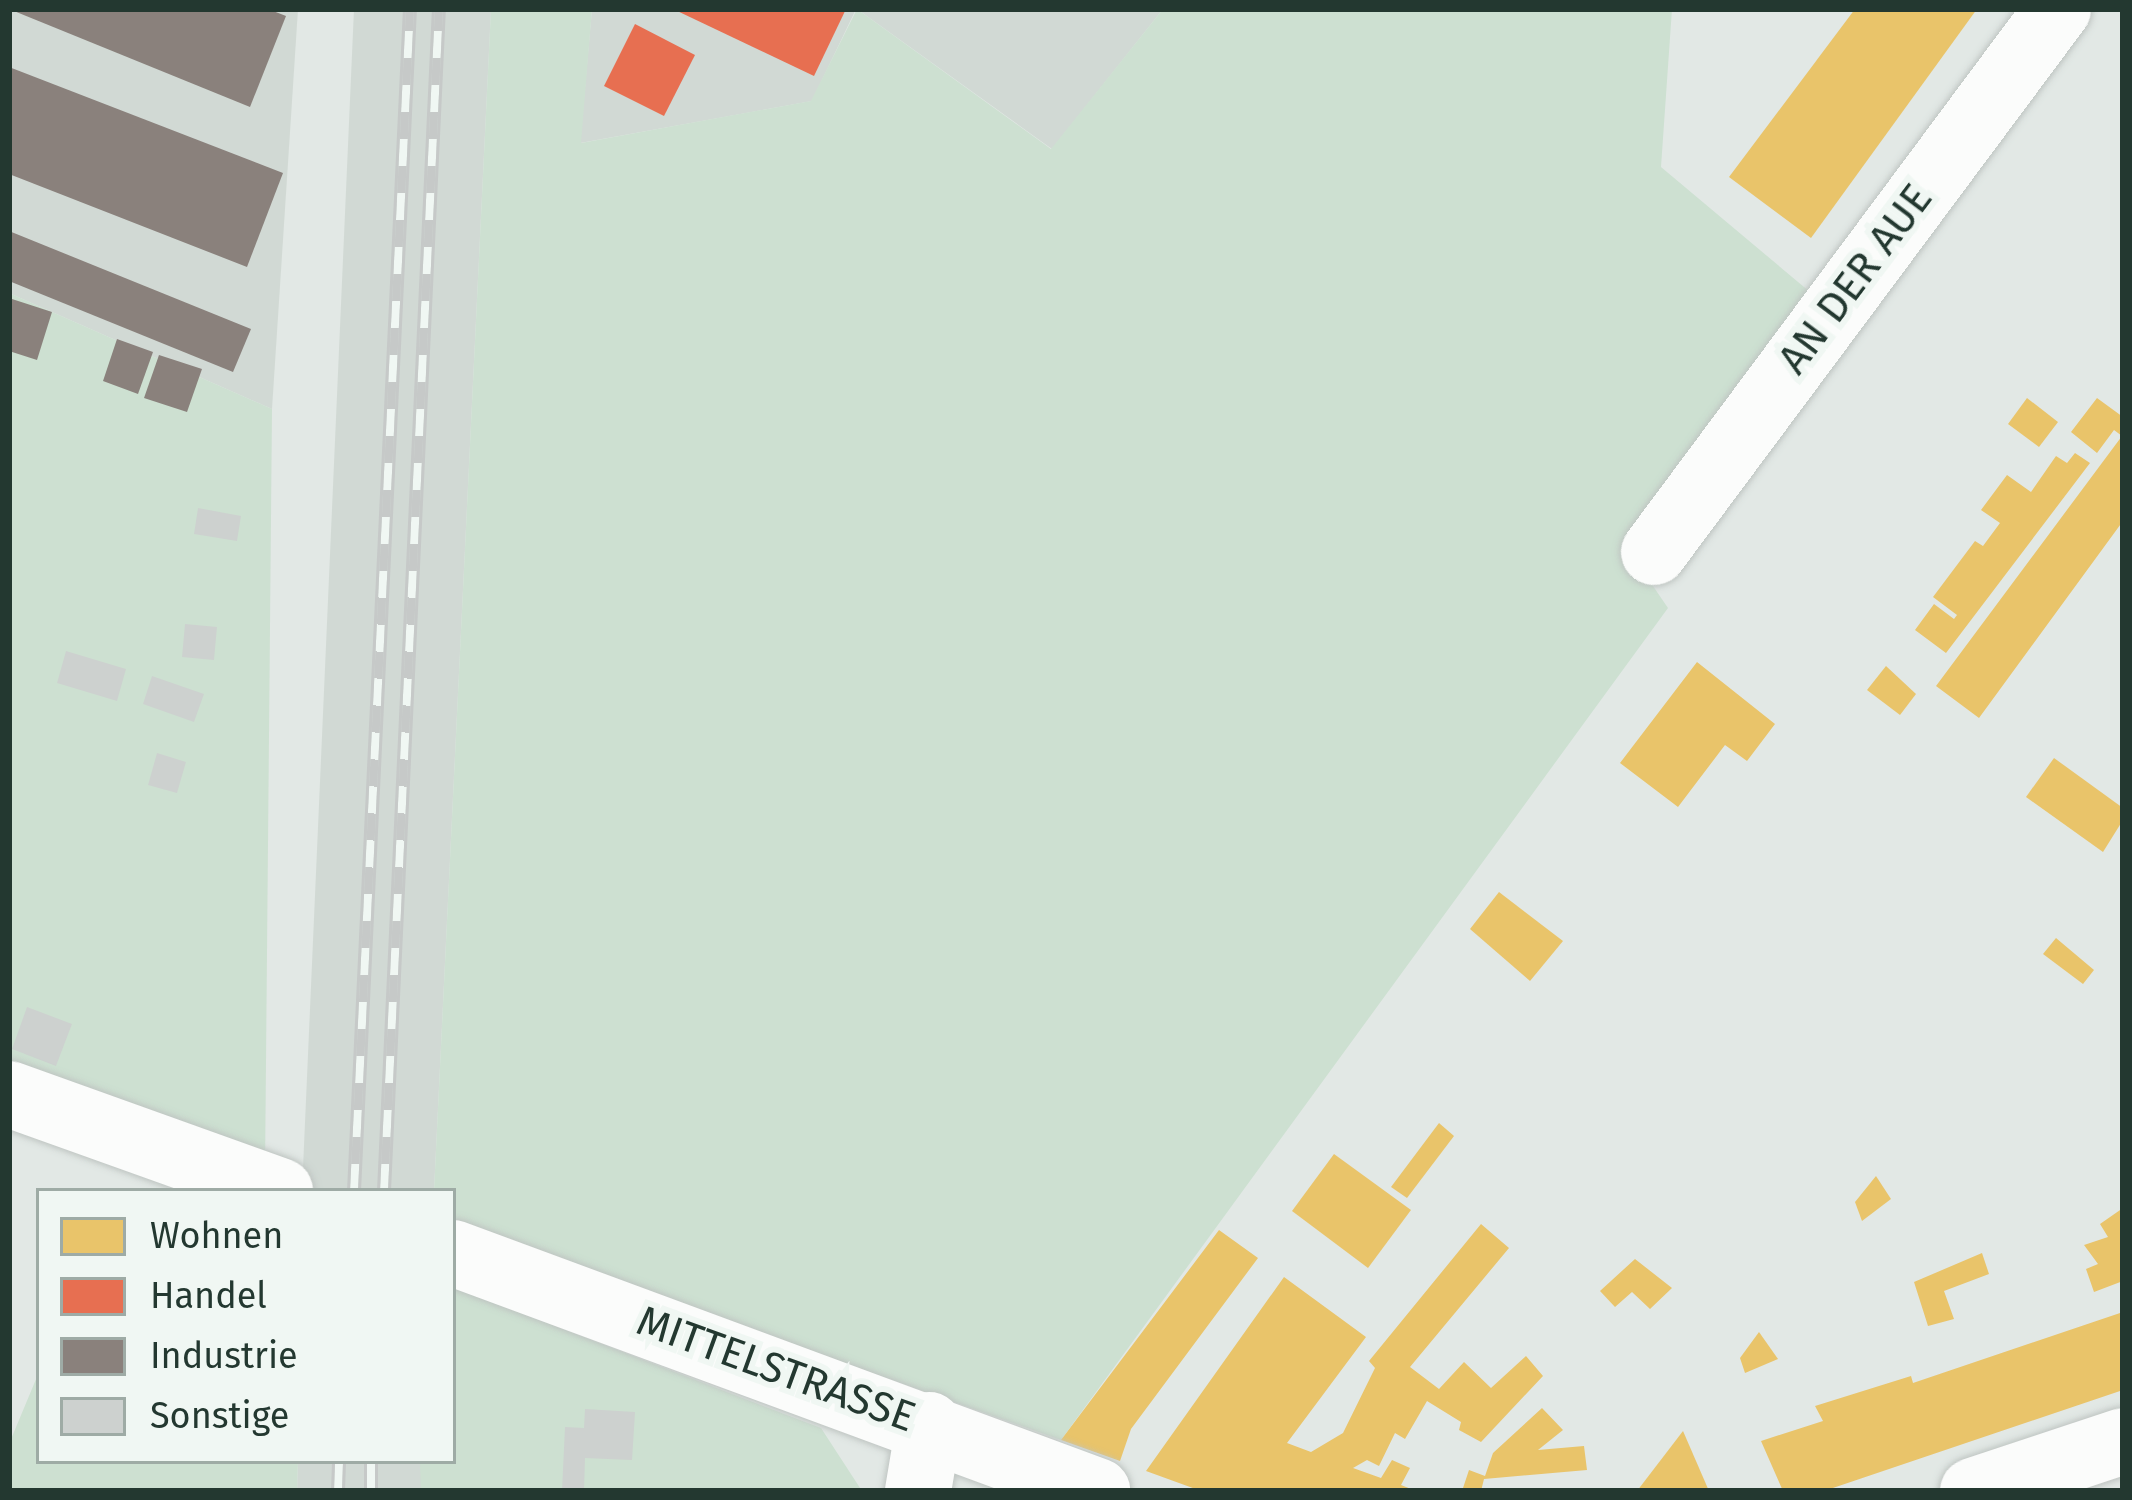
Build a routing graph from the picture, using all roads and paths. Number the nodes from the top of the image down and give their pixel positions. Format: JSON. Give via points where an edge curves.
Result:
{"nodes":[{"id":1,"x":2059,"y":9,"type":"edge"},
{"id":2,"x":1654,"y":552,"type":"dead end"},
{"id":3,"x":9,"y":1094,"type":"edge"},
{"id":4,"x":272,"y":1188,"type":"edge"},
{"id":5,"x":456,"y":1254,"type":"edge"},
{"id":6,"x":929,"y":1425,"type":"junction"},
{"id":7,"x":2123,"y":1442,"type":"edge"},
{"id":8,"x":918,"y":1491,"type":"edge"},
{"id":9,"x":1097,"y":1491,"type":"edge"},
{"id":10,"x":1972,"y":1491,"type":"edge"}],
"edges":[{"from":1,"to":2,"type":"street","name":"AN DER AUE"},
{"from":3,"to":4,"type":"street"},
{"from":5,"to":6,"type":"street","name":"MITTELSTRASSE"},
{"from":6,"to":8,"type":"street"},
{"from":6,"to":9,"type":"street","name":"MITTELSTRASSE"},
{"from":7,"to":10,"type":"street"}]}
